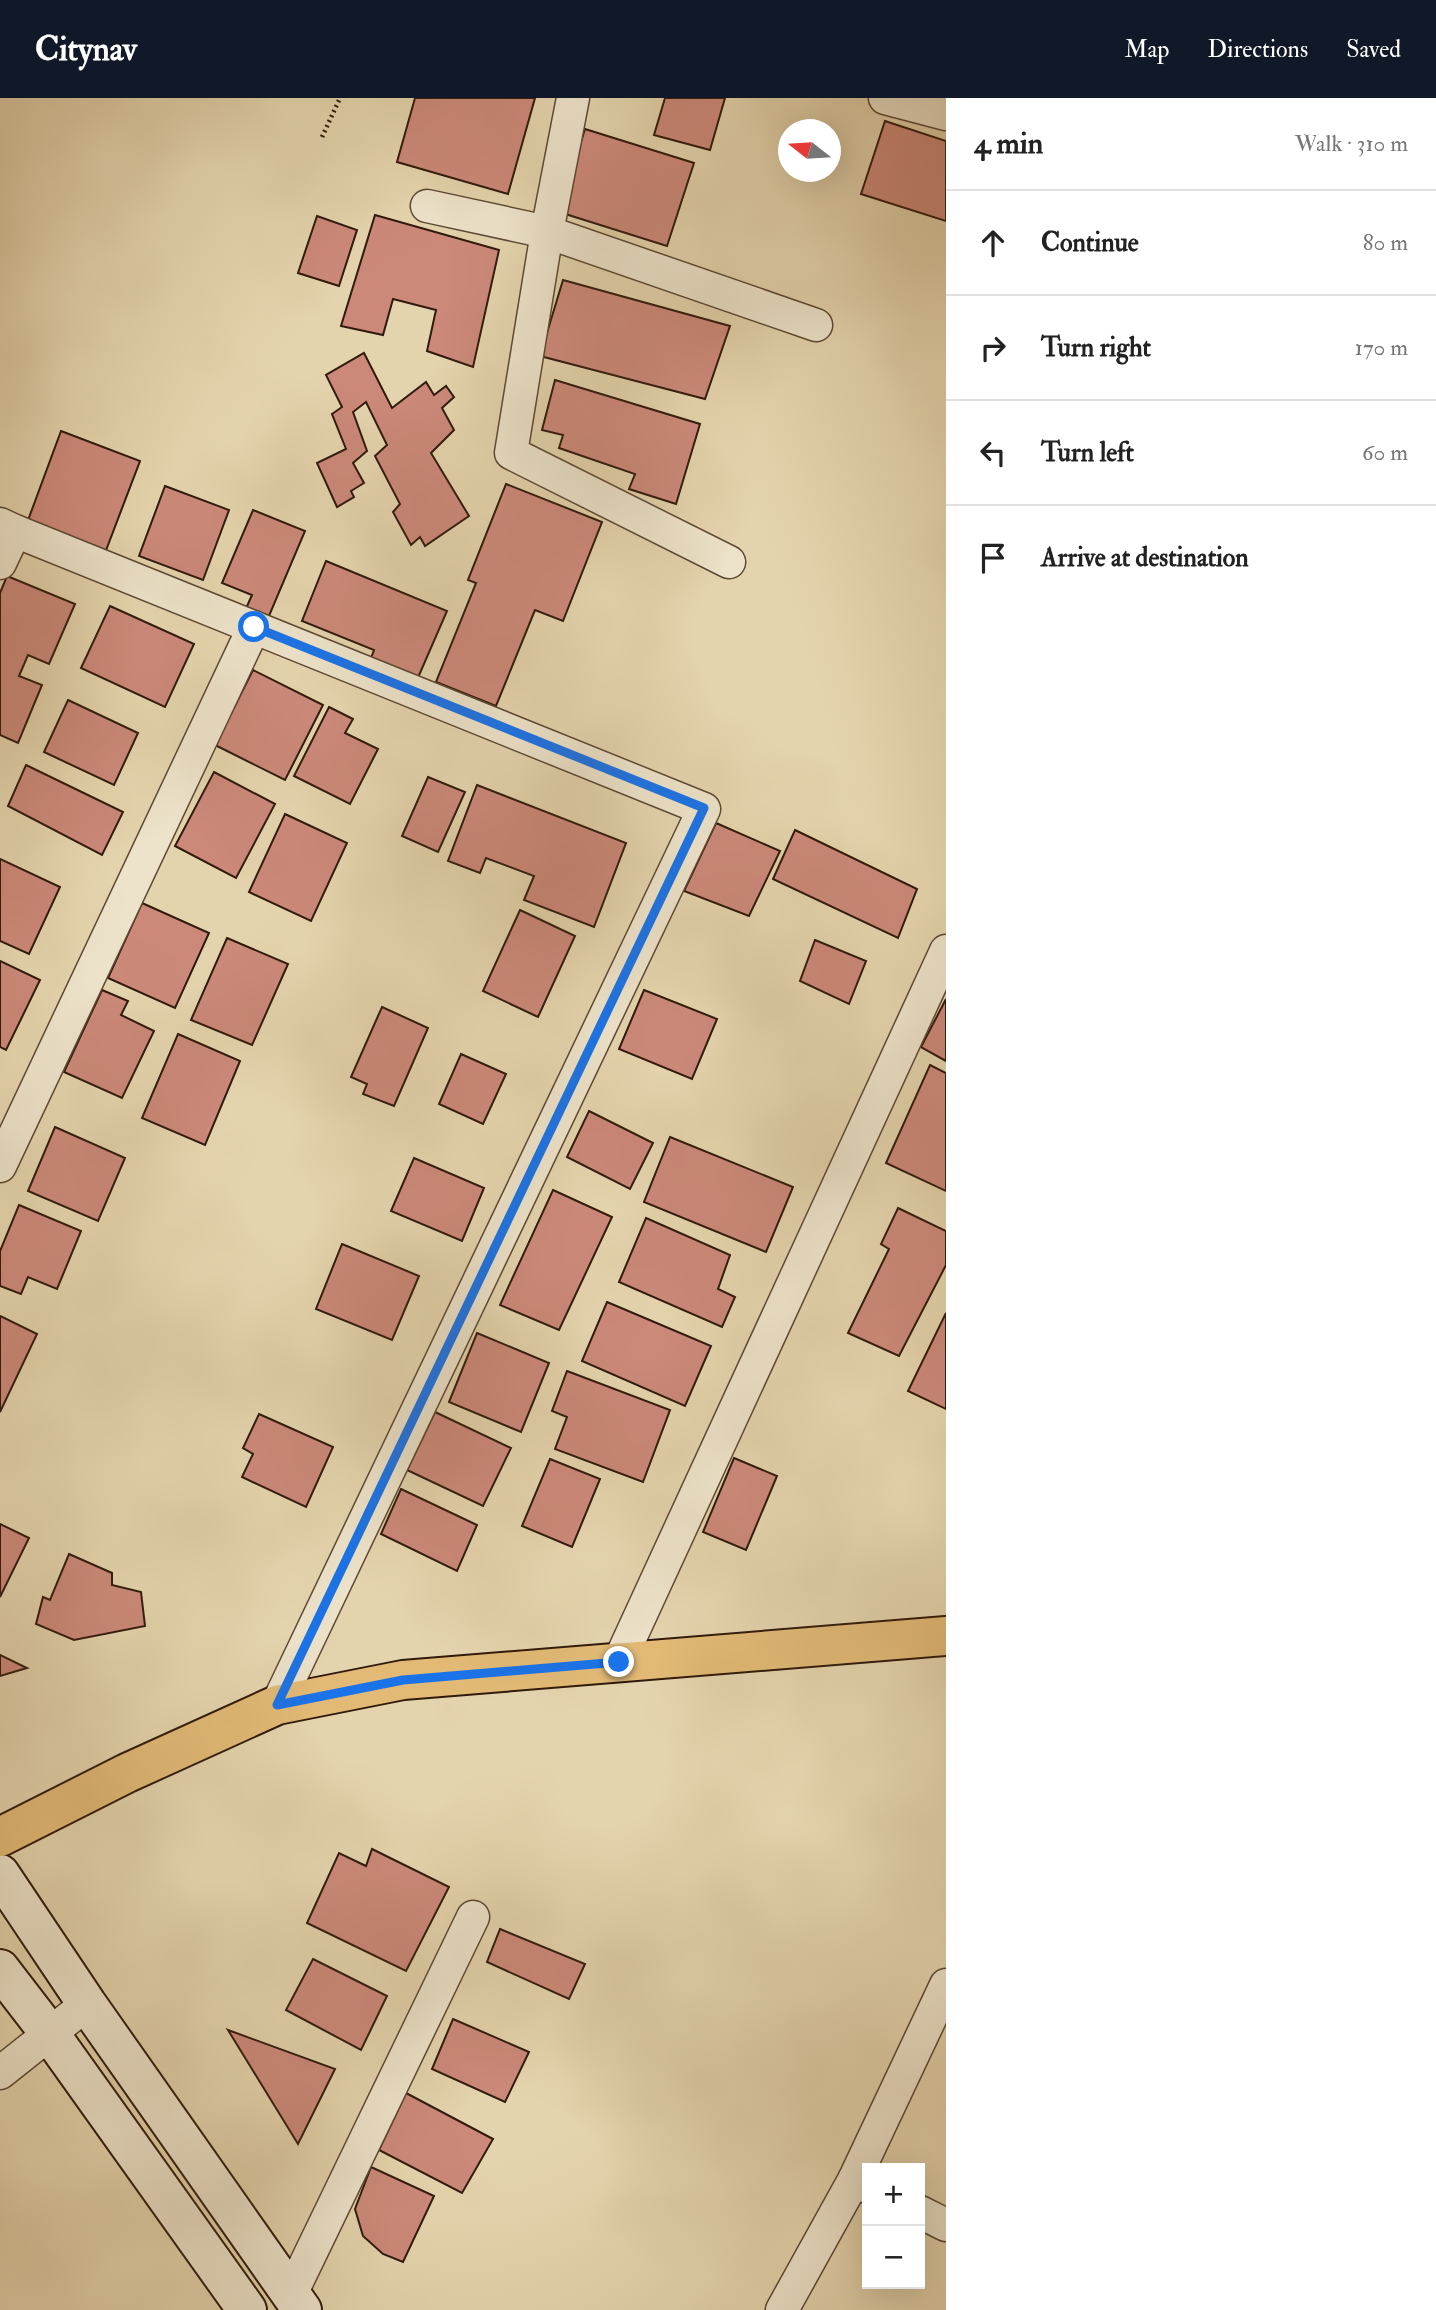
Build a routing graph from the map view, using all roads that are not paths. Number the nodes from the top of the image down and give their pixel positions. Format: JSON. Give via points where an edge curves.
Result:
{"nodes":[{"id":1,"x":573,"y":98,"type":"edge"},
{"id":2,"x":885,"y":98,"type":"edge"},
{"id":3,"x":946,"y":114,"type":"edge"},
{"id":4,"x":427,"y":206,"type":"dead end"},
{"id":5,"x":547,"y":232,"type":"junction"},
{"id":6,"x":816,"y":325,"type":"dead end"},
{"id":7,"x":7,"y":527,"type":"edge"},
{"id":8,"x":729,"y":562,"type":"dead end"},
{"id":9,"x":0,"y":563,"type":"edge"},
{"id":10,"x":254,"y":627,"type":"junction"},
{"id":11,"x":946,"y":951,"type":"edge"},
{"id":12,"x":0,"y":1166,"type":"edge"},
{"id":13,"x":946,"y":1636,"type":"edge"},
{"id":14,"x":619,"y":1662,"type":"junction"},
{"id":15,"x":277,"y":1705,"type":"junction"},
{"id":16,"x":0,"y":1837,"type":"edge"},
{"id":17,"x":0,"y":1874,"type":"edge"},
{"id":18,"x":473,"y":1917,"type":"dead end"},
{"id":19,"x":0,"y":1969,"type":"edge"},
{"id":20,"x":946,"y":1985,"type":"edge"},
{"id":21,"x":88,"y":2004,"type":"junction"},
{"id":22,"x":50,"y":2034,"type":"junction"},
{"id":23,"x":0,"y":2073,"type":"edge"},
{"id":24,"x":860,"y":2184,"type":"edge"},
{"id":25,"x":925,"y":2214,"type":"edge"},
{"id":26,"x":946,"y":2225,"type":"edge"},
{"id":27,"x":297,"y":2302,"type":"edge"},
{"id":28,"x":247,"y":2310,"type":"edge"},
{"id":29,"x":782,"y":2310,"type":"edge"}],
"edges":[{"from":1,"to":5,"type":"street"},
{"from":2,"to":3,"type":"street"},
{"from":4,"to":5,"type":"street"},
{"from":5,"to":6,"type":"street"},
{"from":5,"to":8,"type":"street","via":[[511,453]]},
{"from":7,"to":9,"type":"street"},
{"from":7,"to":10,"type":"street"},
{"from":10,"to":12,"type":"street"},
{"from":10,"to":15,"type":"street","via":[[704,808]]},
{"from":11,"to":14,"type":"street"},
{"from":13,"to":14,"type":"main road"},
{"from":14,"to":15,"type":"main road","via":[[403,1680]]},
{"from":15,"to":16,"type":"main road"},
{"from":17,"to":21,"type":"main road"},
{"from":18,"to":27,"type":"street"},
{"from":19,"to":22,"type":"main road"},
{"from":20,"to":24,"type":"street"},
{"from":21,"to":22,"type":"street"},
{"from":21,"to":27,"type":"main road"},
{"from":22,"to":23,"type":"street"},
{"from":22,"to":28,"type":"main road"},
{"from":24,"to":29,"type":"street"},
{"from":25,"to":26,"type":"street"}]}
